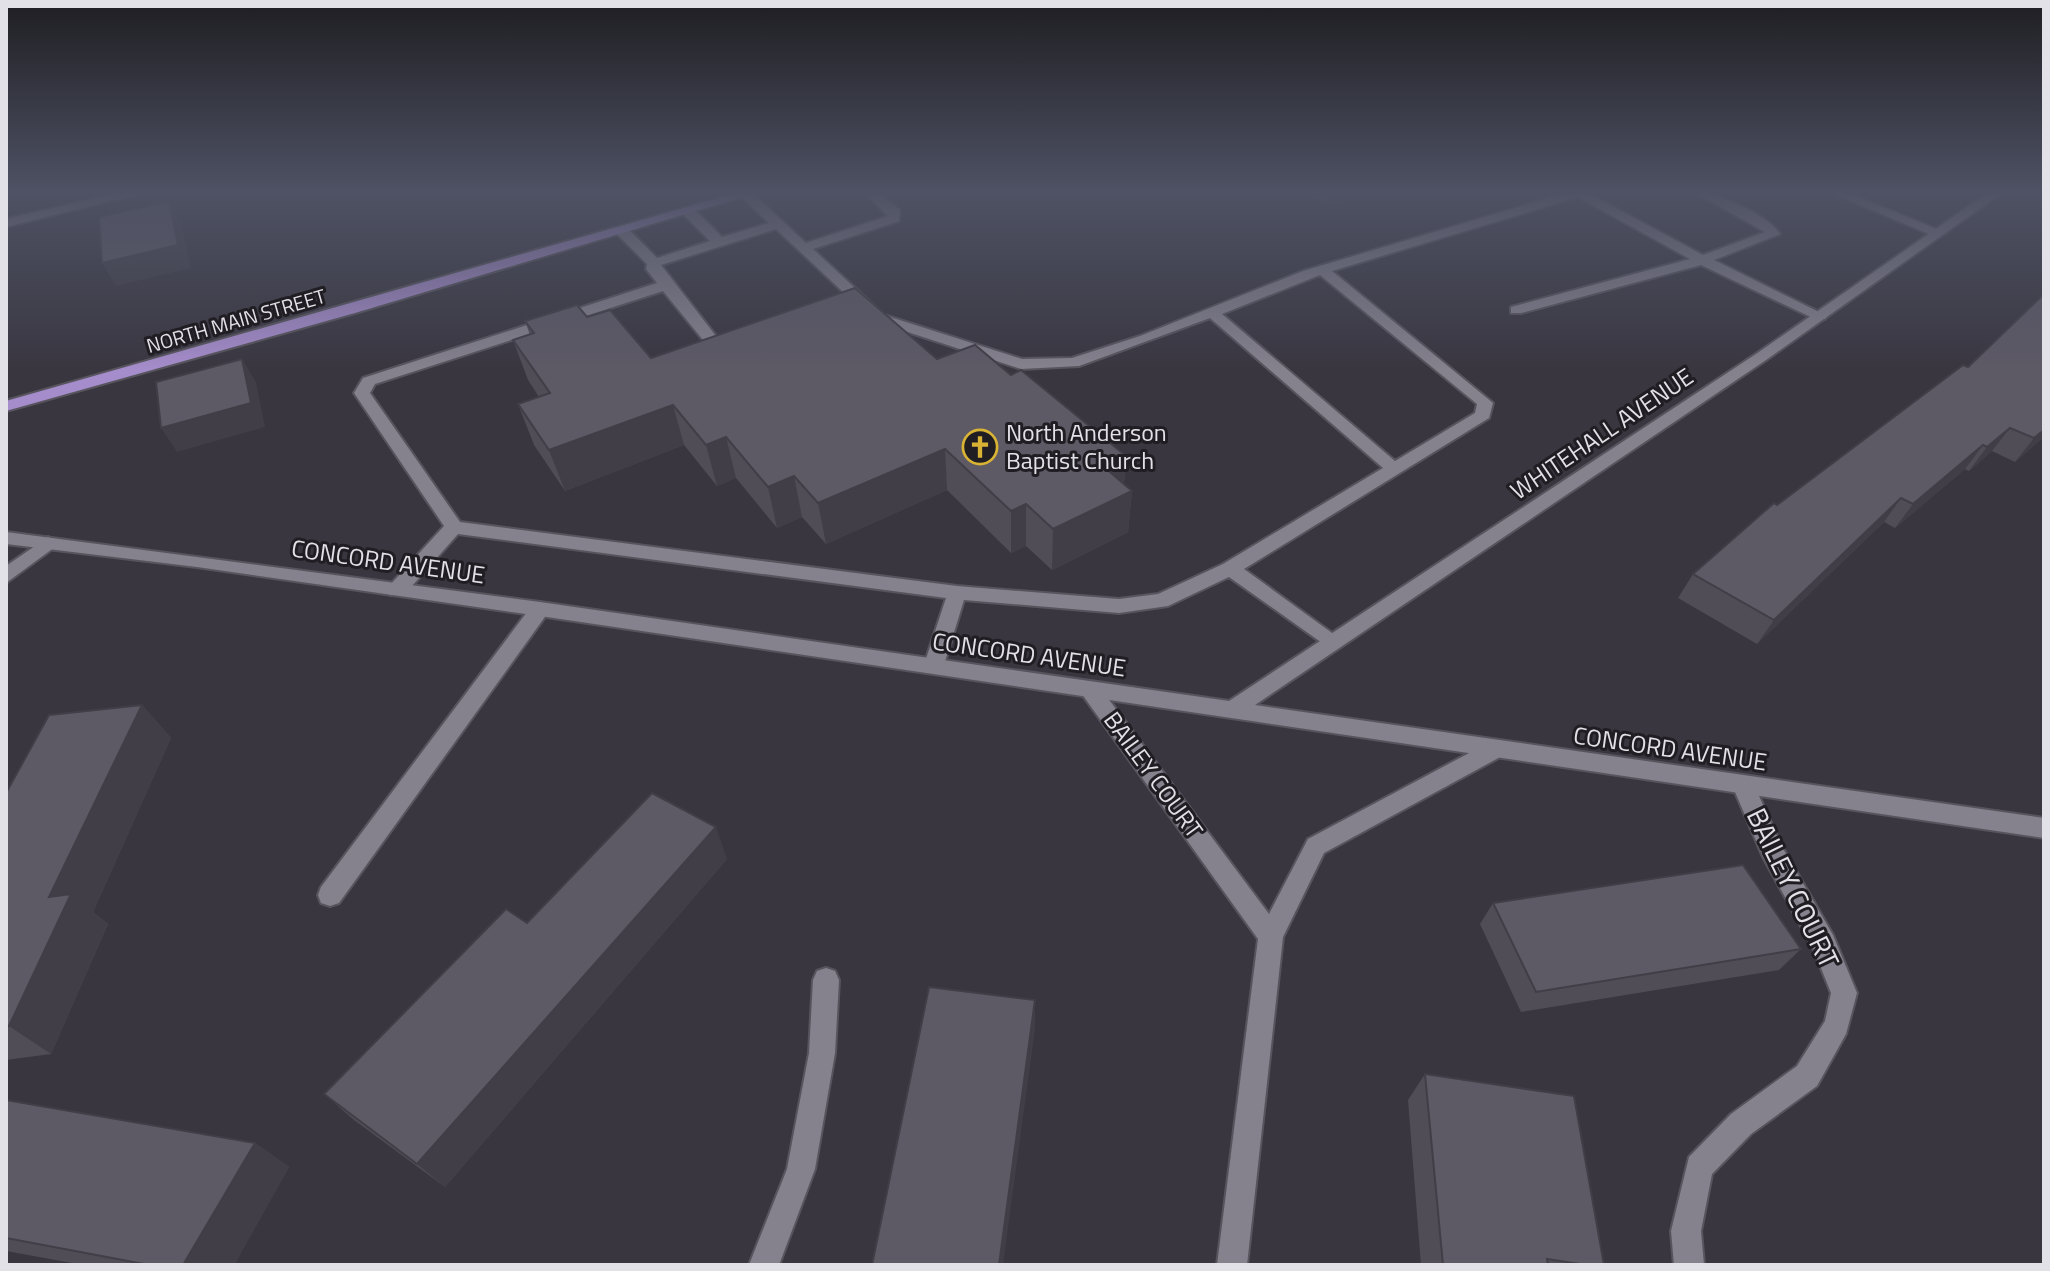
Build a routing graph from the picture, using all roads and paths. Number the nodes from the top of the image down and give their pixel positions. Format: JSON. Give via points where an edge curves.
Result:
{"nodes":[{"id":1,"x":550,"y":251,"type":"edge"},
{"id":2,"x":642,"y":251,"type":"edge"},
{"id":3,"x":688,"y":251,"type":"edge"},
{"id":4,"x":807,"y":251,"type":"edge"},
{"id":5,"x":1383,"y":251,"type":"edge"},
{"id":6,"x":1686,"y":251,"type":"edge"},
{"id":7,"x":1726,"y":251,"type":"edge"},
{"id":8,"x":1913,"y":251,"type":"edge"},
{"id":9,"x":1702,"y":260,"type":"junction"},
{"id":10,"x":654,"y":263,"type":"junction"},
{"id":11,"x":1322,"y":270,"type":"junction"},
{"id":12,"x":666,"y":285,"type":"junction"},
{"id":13,"x":1516,"y":310,"type":"dead end"},
{"id":14,"x":1211,"y":312,"type":"junction"},
{"id":15,"x":1820,"y":316,"type":"junction"},
{"id":16,"x":737,"y":353,"type":"edge"},
{"id":17,"x":6,"y":406,"type":"edge"},
{"id":18,"x":1394,"y":469,"type":"junction"},
{"id":19,"x":454,"y":527,"type":"junction"},
{"id":20,"x":6,"y":538,"type":"edge"},
{"id":21,"x":48,"y":543,"type":"junction"},
{"id":22,"x":1230,"y":569,"type":"junction"},
{"id":23,"x":6,"y":576,"type":"edge"},
{"id":24,"x":397,"y":590,"type":"junction"},
{"id":25,"x":957,"y":593,"type":"junction"},
{"id":26,"x":540,"y":609,"type":"junction"},
{"id":27,"x":1332,"y":643,"type":"junction"},
{"id":28,"x":933,"y":668,"type":"junction"},
{"id":29,"x":1091,"y":691,"type":"junction"},
{"id":30,"x":1230,"y":711,"type":"junction"},
{"id":31,"x":1494,"y":750,"type":"junction"},
{"id":32,"x":1743,"y":785,"type":"junction"},
{"id":33,"x":2044,"y":828,"type":"edge"},
{"id":34,"x":330,"y":895,"type":"dead end"},
{"id":35,"x":1271,"y":936,"type":"junction"},
{"id":36,"x":826,"y":980,"type":"dead end"},
{"id":37,"x":764,"y":1265,"type":"edge"},
{"id":38,"x":1232,"y":1265,"type":"edge"},
{"id":39,"x":1689,"y":1265,"type":"edge"}],
"edges":[{"from":1,"to":17,"type":"main road","name":"NORTH MAIN STREET"},
{"from":2,"to":10,"type":"street"},
{"from":3,"to":10,"type":"street"},
{"from":4,"to":14,"type":"street","via":[[862,313],[1021,364],[1074,363]]},
{"from":5,"to":11,"type":"street"},
{"from":6,"to":9,"type":"street"},
{"from":7,"to":9,"type":"street"},
{"from":8,"to":15,"type":"street","name":"WHITEHALL AVENUE"},
{"from":9,"to":13,"type":"street"},
{"from":9,"to":15,"type":"street"},
{"from":10,"to":12,"type":"street"},
{"from":11,"to":14,"type":"street"},
{"from":11,"to":18,"type":"street","via":[[1485,403],[1483,415]]},
{"from":12,"to":16,"type":"street","via":[[722,354]]},
{"from":12,"to":19,"type":"street","via":[[369,381],[362,393]]},
{"from":14,"to":18,"type":"street"},
{"from":15,"to":27,"type":"street","name":"WHITEHALL AVENUE"},
{"from":18,"to":22,"type":"street"},
{"from":19,"to":24,"type":"street"},
{"from":19,"to":25,"type":"street"},
{"from":20,"to":21,"type":"street","name":"CONCORD AVENUE"},
{"from":21,"to":23,"type":"street"},
{"from":21,"to":24,"type":"street","name":"CONCORD AVENUE"},
{"from":22,"to":25,"type":"street","via":[[1161,601],[1119,606]]},
{"from":22,"to":27,"type":"street"},
{"from":24,"to":26,"type":"street","name":"CONCORD AVENUE"},
{"from":25,"to":28,"type":"street"},
{"from":26,"to":28,"type":"street","name":"CONCORD AVENUE"},
{"from":26,"to":34,"type":"street"},
{"from":27,"to":30,"type":"street","name":"WHITEHALL AVENUE"},
{"from":28,"to":29,"type":"street","name":"CONCORD AVENUE"},
{"from":29,"to":30,"type":"street","name":"CONCORD AVENUE"},
{"from":29,"to":35,"type":"street","name":"BAILEY COURT"},
{"from":30,"to":31,"type":"street","name":"CONCORD AVENUE"},
{"from":31,"to":32,"type":"street","name":"CONCORD AVENUE"},
{"from":31,"to":35,"type":"street","via":[[1316,846]]},
{"from":32,"to":33,"type":"street","name":"CONCORD AVENUE"},
{"from":32,"to":39,"type":"street","name":"BAILEY COURT","via":[[1844,993],[1837,1025],[1807,1076],[1741,1124],[1699,1167],[1686,1231]]},
{"from":35,"to":38,"type":"street"},
{"from":36,"to":37,"type":"street","via":[[822,1053],[801,1169]]}]}
